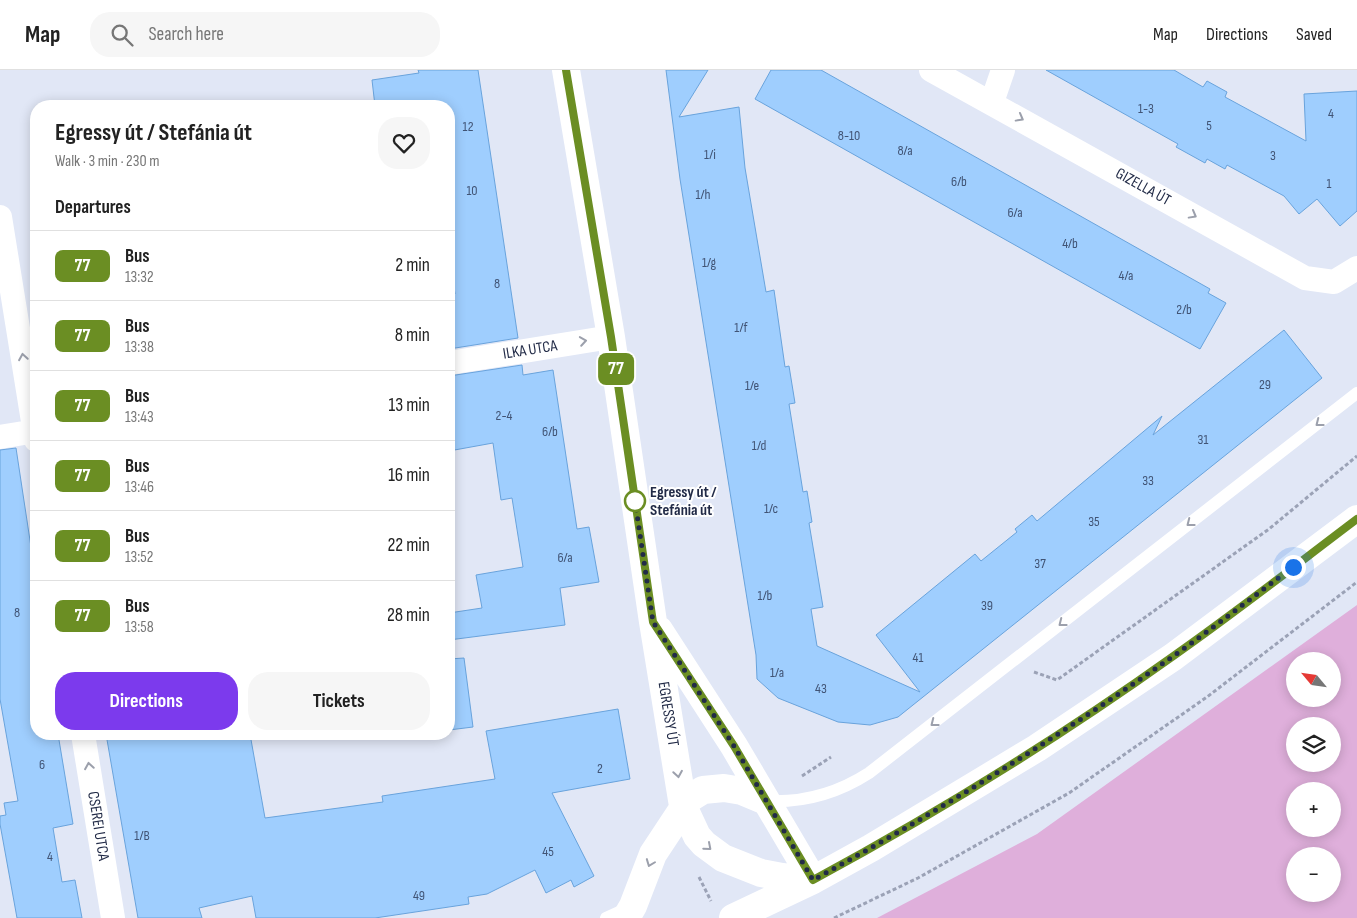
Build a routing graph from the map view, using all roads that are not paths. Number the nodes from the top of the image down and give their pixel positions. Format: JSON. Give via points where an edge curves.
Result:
{"nodes":[{"id":1,"x":566,"y":70,"type":"edge"},
{"id":2,"x":931,"y":70,"type":"edge"},
{"id":3,"x":1003,"y":70,"type":"edge"},
{"id":4,"x":992,"y":102,"type":"junction"},
{"id":5,"x":0,"y":217,"type":"edge"},
{"id":6,"x":1357,"y":268,"type":"edge"},
{"id":7,"x":611,"y":337,"type":"junction"},
{"id":8,"x":455,"y":362,"type":"edge"},
{"id":9,"x":1357,"y":393,"type":"edge"},
{"id":10,"x":30,"y":398,"type":"edge"},
{"id":11,"x":30,"y":434,"type":"edge"},
{"id":12,"x":0,"y":437,"type":"edge"},
{"id":13,"x":1357,"y":519,"type":"edge"},
{"id":14,"x":653,"y":622,"type":"junction"},
{"id":15,"x":84,"y":740,"type":"edge"},
{"id":16,"x":766,"y":801,"type":"junction"},
{"id":17,"x":683,"y":806,"type":"junction"},
{"id":18,"x":813,"y":880,"type":"junction"},
{"id":19,"x":630,"y":912,"type":"edge"},
{"id":20,"x":113,"y":918,"type":"edge"},
{"id":21,"x":606,"y":918,"type":"edge"},
{"id":22,"x":733,"y":918,"type":"edge"}],
"edges":[{"from":1,"to":7,"type":"street","name":"EGRESSY ÚT"},
{"from":2,"to":4,"type":"street","name":"GIZELLA ÚT"},
{"from":3,"to":4,"type":"street"},
{"from":4,"to":6,"type":"street","name":"GIZELLA ÚT","one_way":true,"via":[[1305,278],[1334,282]]},
{"from":10,"to":5,"type":"street","one_way":true},
{"from":8,"to":7,"type":"street","name":"ILKA UTCA","one_way":true},
{"from":7,"to":14,"type":"street","name":"EGRESSY ÚT"},
{"from":9,"to":16,"type":"lane","one_way":true,"via":[[869,773],[853,783],[811,798]]},
{"from":11,"to":12,"type":"street"},
{"from":13,"to":18,"type":"street","via":[[1172,657],[1037,748]]},
{"from":14,"to":16,"type":"street","name":"EGRESSY ÚT"},
{"from":14,"to":17,"type":"street","name":"EGRESSY ÚT","one_way":true},
{"from":20,"to":15,"type":"street","name":"CSEREI UTCA","one_way":true},
{"from":16,"to":17,"type":"street","via":[[742,791],[714,788],[696,793]]},
{"from":16,"to":18,"type":"street","name":"EGRESSY ÚT"},
{"from":17,"to":18,"type":"street","name":"EGRESSY ÚT","one_way":true,"via":[[704,844],[723,858],[761,873]]},
{"from":17,"to":19,"type":"street","one_way":true,"via":[[653,854]]},
{"from":18,"to":22,"type":"street"},
{"from":19,"to":21,"type":"lane"}]}
